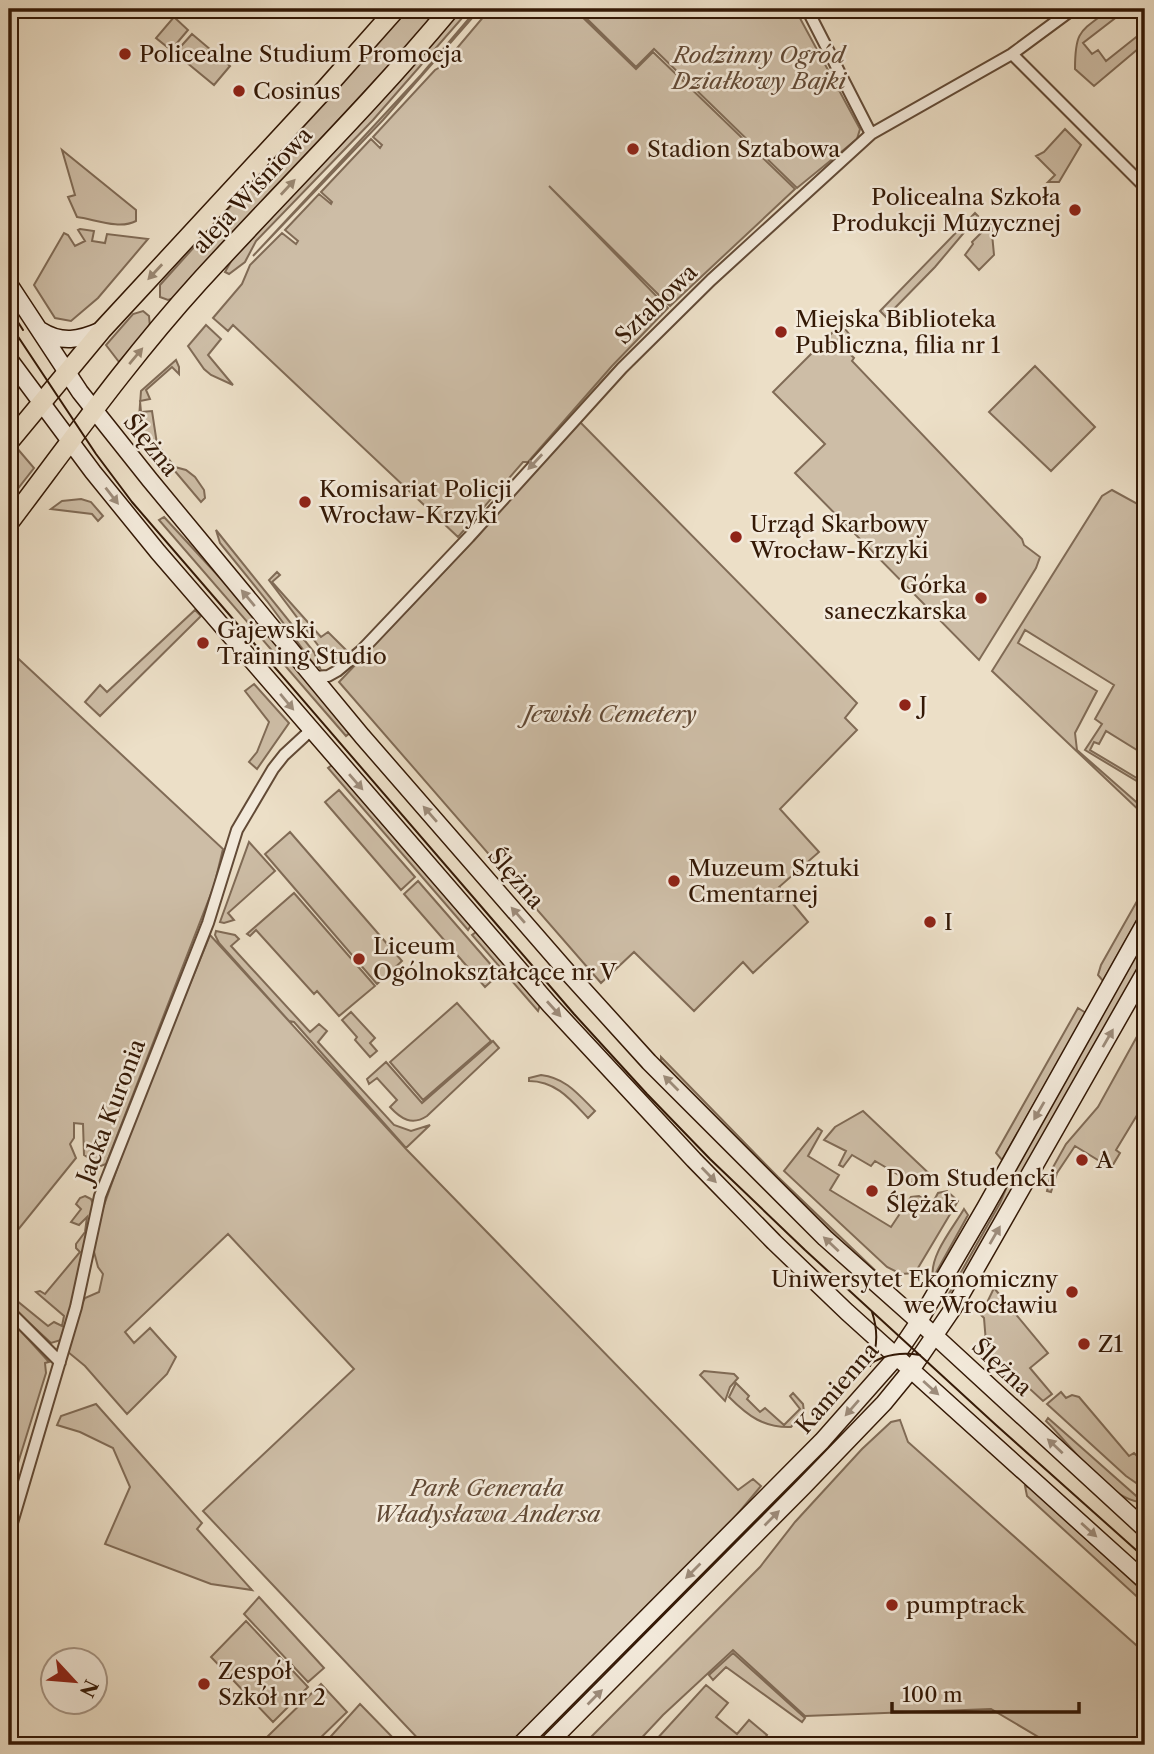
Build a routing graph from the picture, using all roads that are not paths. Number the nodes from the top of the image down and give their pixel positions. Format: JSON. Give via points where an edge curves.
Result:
{"nodes":[{"id":1,"x":450,"y":9,"type":"edge"},
{"id":2,"x":807,"y":9,"type":"edge"},
{"id":3,"x":1073,"y":9,"type":"edge"},
{"id":4,"x":394,"y":10,"type":"edge"},
{"id":5,"x":1012,"y":54,"type":"junction"},
{"id":6,"x":871,"y":134,"type":"junction"},
{"id":7,"x":1145,"y":187,"type":"edge"},
{"id":8,"x":9,"y":284,"type":"edge"},
{"id":9,"x":40,"y":330,"type":"junction"},
{"id":10,"x":102,"y":330,"type":"junction"},
{"id":11,"x":9,"y":359,"type":"edge"},
{"id":12,"x":66,"y":372,"type":"junction"},
{"id":13,"x":40,"y":403,"type":"junction"},
{"id":14,"x":94,"y":410,"type":"junction"},
{"id":15,"x":70,"y":441,"type":"junction"},
{"id":16,"x":9,"y":442,"type":"edge"},
{"id":17,"x":9,"y":523,"type":"edge"},
{"id":18,"x":313,"y":677,"type":"junction"},
{"id":19,"x":311,"y":730,"type":"junction"},
{"id":20,"x":1145,"y":923,"type":"edge"},
{"id":21,"x":1145,"y":972,"type":"edge"},
{"id":22,"x":9,"y":1311,"type":"edge"},
{"id":23,"x":918,"y":1322,"type":"junction"},
{"id":24,"x":935,"y":1336,"type":"junction"},
{"id":25,"x":896,"y":1356,"type":"junction"},
{"id":26,"x":60,"y":1362,"type":"junction"},
{"id":27,"x":912,"y":1370,"type":"junction"},
{"id":28,"x":1144,"y":1525,"type":"edge"},
{"id":29,"x":9,"y":1533,"type":"edge"},
{"id":30,"x":1145,"y":1581,"type":"edge"},
{"id":31,"x":520,"y":1745,"type":"edge"},
{"id":32,"x":547,"y":1745,"type":"edge"}],
"edges":[{"from":14,"to":1,"type":"main road","name":"aleja Wiśniowa","one_way":true,"via":[[199,282],[404,65]]},
{"from":2,"to":6,"type":"street"},
{"from":3,"to":5,"type":"street","name":"Sztabowa"},
{"from":4,"to":10,"type":"main road","name":"aleja Wiśniowa","one_way":true},
{"from":5,"to":6,"type":"street","name":"Sztabowa"},
{"from":5,"to":7,"type":"street"},
{"from":6,"to":18,"type":"street","name":"Sztabowa","one_way":true,"via":[[618,372],[361,651],[328,676]]},
{"from":8,"to":9,"type":"main road","name":"Ślężna"},
{"from":9,"to":10,"type":"main road","via":[[54,338],[74,340]]},
{"from":9,"to":12,"type":"main road","name":"Ślężna"},
{"from":10,"to":12,"type":"main road","name":"aleja Wiśniowa"},
{"from":11,"to":13,"type":"main road"},
{"from":12,"to":13,"type":"main road","name":"aleja Wiśniowa"},
{"from":12,"to":14,"type":"main road","name":"Ślężna"},
{"from":13,"to":15,"type":"main road"},
{"from":13,"to":16,"type":"main road","name":"aleja Wiśniowa"},
{"from":14,"to":15,"type":"main road","name":"aleja Wiśniowa"},
{"from":18,"to":14,"type":"main road","name":"Ślężna","one_way":true},
{"from":15,"to":17,"type":"main road","name":"aleja Wiśniowa"},
{"from":15,"to":19,"type":"main road","one_way":true,"via":[[158,552]]},
{"from":23,"to":18,"type":"main road","name":"Ślężna","one_way":true,"via":[[825,1238],[649,1062]]},
{"from":19,"to":25,"type":"main road","one_way":true,"via":[[550,1005],[676,1141],[774,1242]]},
{"from":19,"to":26,"type":"street","name":"Jacka Kuronia","via":[[273,769],[237,830],[208,923],[100,1196]]},
{"from":20,"to":23,"type":"main road","name":"Kamienna","one_way":true},
{"from":24,"to":21,"type":"main road","name":"Kamienna","one_way":true},
{"from":22,"to":26,"type":"street"},
{"from":23,"to":24,"type":"main road","name":"Ślężna"},
{"from":23,"to":25,"type":"main road","name":"Kamienna"},
{"from":24,"to":27,"type":"main road","name":"Kamienna"},
{"from":28,"to":24,"type":"main road","name":"Ślężna","one_way":true},
{"from":25,"to":27,"type":"main road"},
{"from":25,"to":31,"type":"main road","name":"Kamienna","one_way":true,"via":[[837,1425]]},
{"from":26,"to":29,"type":"street","name":"Jacka Kuronia"},
{"from":27,"to":30,"type":"main road","one_way":true},
{"from":32,"to":27,"type":"main road","name":"Kamienna","one_way":true}]}
